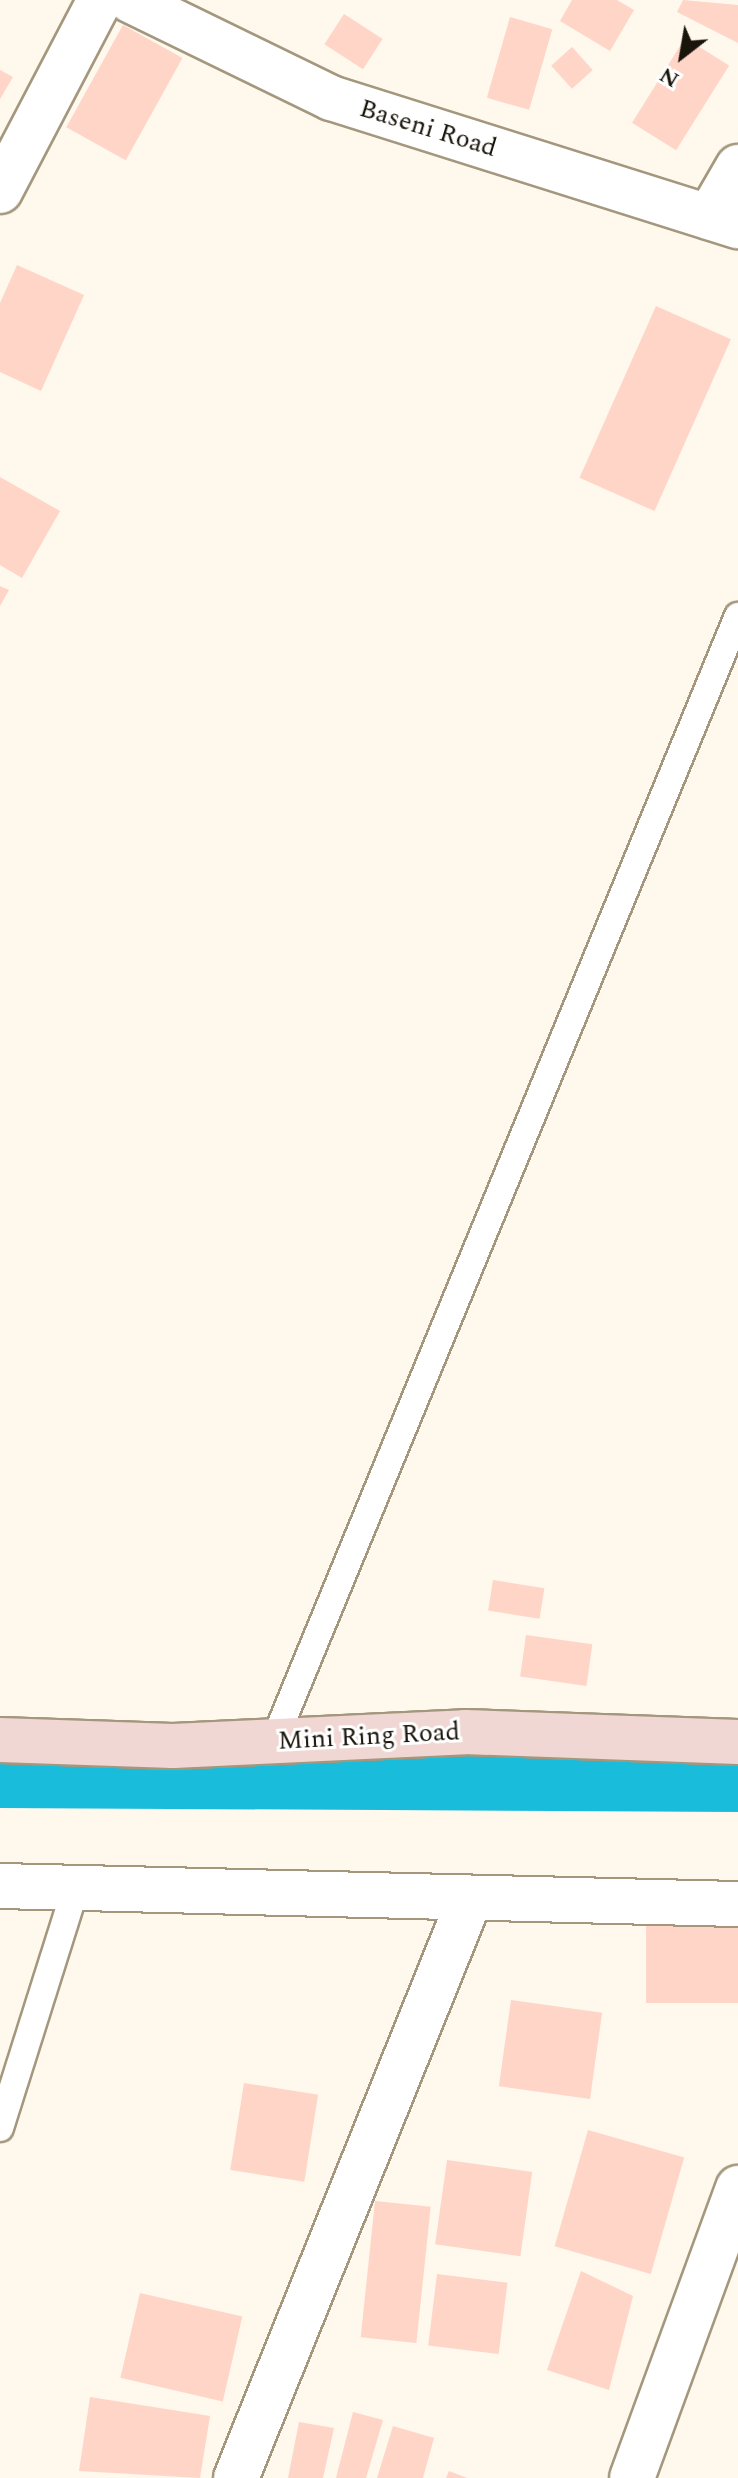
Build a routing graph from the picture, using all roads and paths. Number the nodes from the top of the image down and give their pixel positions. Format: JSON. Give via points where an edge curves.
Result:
{"nodes":[{"id":1,"x":100,"y":0,"type":"edge"},
{"id":2,"x":151,"y":4,"type":"edge"},
{"id":3,"x":738,"y":167,"type":"edge"},
{"id":4,"x":0,"y":191,"type":"edge"},
{"id":5,"x":724,"y":221,"type":"edge"},
{"id":6,"x":738,"y":616,"type":"edge"},
{"id":7,"x":0,"y":1740,"type":"edge"},
{"id":8,"x":274,"y":1741,"type":"junction"},
{"id":9,"x":738,"y":1742,"type":"edge"},
{"id":10,"x":0,"y":1886,"type":"edge"},
{"id":11,"x":75,"y":1890,"type":"junction"},
{"id":12,"x":469,"y":1901,"type":"junction"},
{"id":13,"x":738,"y":1904,"type":"edge"},
{"id":14,"x":0,"y":2128,"type":"edge"},
{"id":15,"x":738,"y":2188,"type":"edge"},
{"id":16,"x":236,"y":2478,"type":"edge"},
{"id":17,"x":632,"y":2478,"type":"edge"}],
"edges":[{"from":1,"to":4,"type":"street"},
{"from":2,"to":5,"type":"street","name":"Baseni Road","via":[[331,98]]},
{"from":3,"to":5,"type":"street"},
{"from":6,"to":8,"type":"lane"},
{"from":7,"to":8,"type":"main road","name":"Mini Ring Road"},
{"from":8,"to":9,"type":"main road","name":"Mini Ring Road","via":[[465,1732]]},
{"from":10,"to":11,"type":"street"},
{"from":11,"to":12,"type":"street"},
{"from":11,"to":14,"type":"lane"},
{"from":12,"to":13,"type":"street"},
{"from":12,"to":16,"type":"street"},
{"from":15,"to":17,"type":"street"}]}
